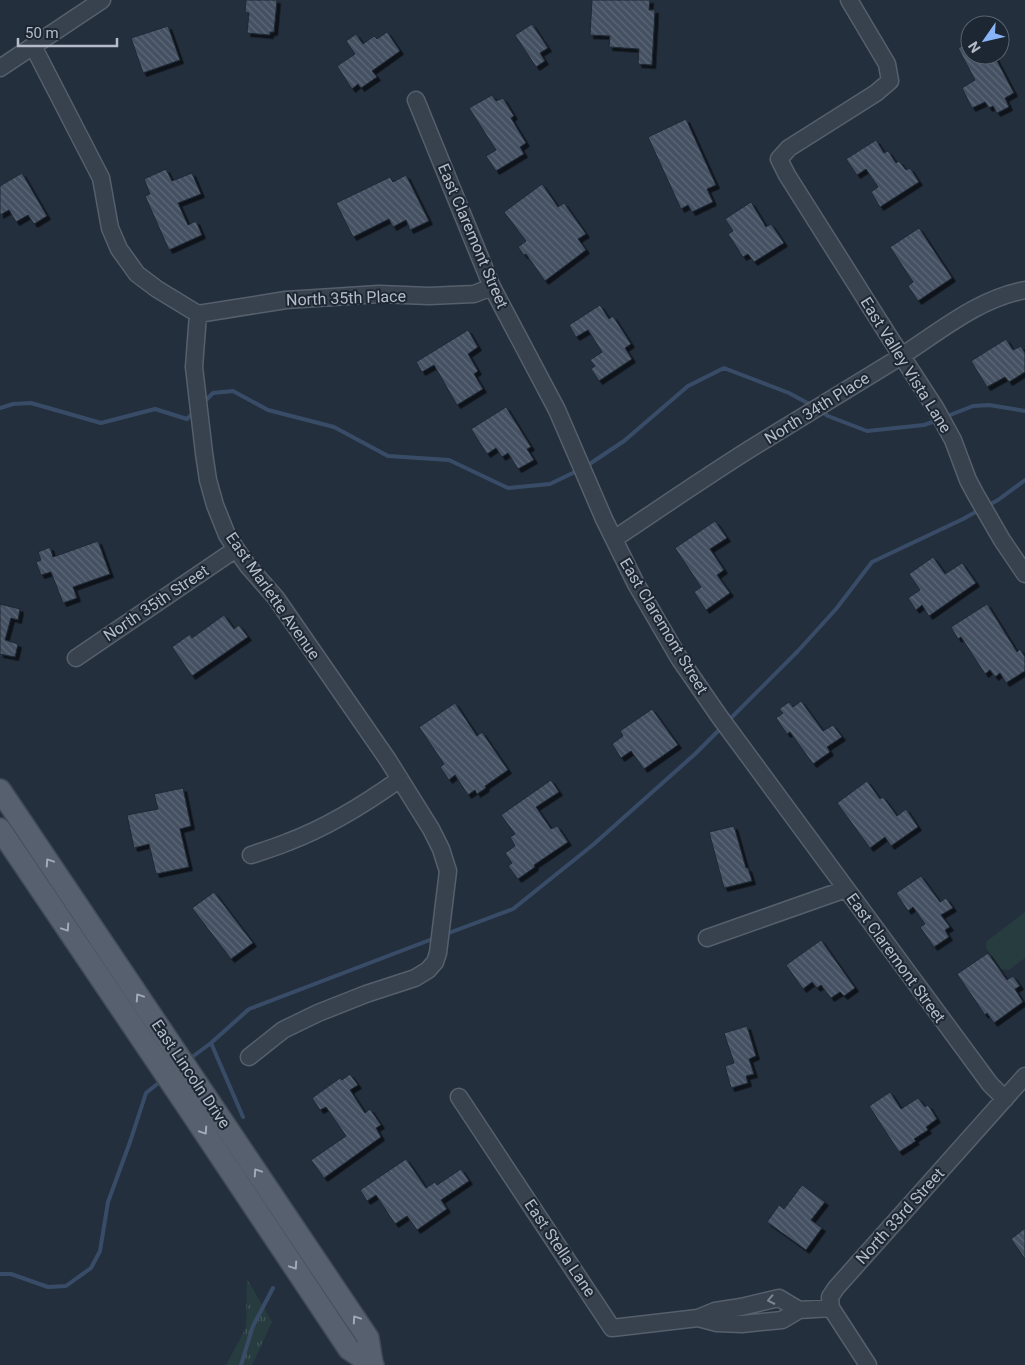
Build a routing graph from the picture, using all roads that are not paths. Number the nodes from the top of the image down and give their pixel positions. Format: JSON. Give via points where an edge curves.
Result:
{"nodes":[{"id":1,"x":102,"y":0,"type":"edge"},
{"id":2,"x":849,"y":0,"type":"edge"},
{"id":3,"x":33,"y":46,"type":"junction"},
{"id":4,"x":0,"y":68,"type":"edge"},
{"id":5,"x":416,"y":100,"type":"dead end"},
{"id":6,"x":492,"y":287,"type":"junction"},
{"id":7,"x":1025,"y":290,"type":"edge"},
{"id":8,"x":198,"y":314,"type":"junction"},
{"id":9,"x":901,"y":356,"type":"junction"},
{"id":10,"x":614,"y":539,"type":"junction"},
{"id":11,"x":236,"y":549,"type":"junction"},
{"id":12,"x":1025,"y":574,"type":"edge"},
{"id":13,"x":76,"y":658,"type":"dead end"},
{"id":14,"x":400,"y":779,"type":"junction"},
{"id":15,"x":0,"y":790,"type":"edge"},
{"id":16,"x":0,"y":829,"type":"edge"},
{"id":17,"x":251,"y":855,"type":"dead end"},
{"id":18,"x":846,"y":889,"type":"junction"},
{"id":19,"x":707,"y":938,"type":"dead end"},
{"id":20,"x":249,"y":1057,"type":"dead end"},
{"id":21,"x":1025,"y":1076,"type":"edge"},
{"id":22,"x":200,"y":1087,"type":"junction"},
{"id":23,"x":459,"y":1097,"type":"dead end"},
{"id":24,"x":182,"y":1098,"type":"junction"},
{"id":25,"x":1005,"y":1099,"type":"junction"},
{"id":26,"x":831,"y":1308,"type":"junction"},
{"id":27,"x":372,"y":1364,"type":"edge"},
{"id":28,"x":868,"y":1365,"type":"edge"}],
"edges":[{"from":1,"to":3,"type":"street"},
{"from":2,"to":9,"type":"street","name":"East Valley Vista Lane","via":[[887,64],[890,81],[788,148],[779,159]]},
{"from":3,"to":4,"type":"street"},
{"from":3,"to":8,"type":"street","via":[[101,178],[110,228],[119,249],[138,274]]},
{"from":5,"to":6,"type":"street","name":"East Claremont Street"},
{"from":6,"to":8,"type":"street","name":"North 35th Place","via":[[474,294],[378,294],[286,300]]},
{"from":6,"to":10,"type":"street","name":"East Claremont Street","via":[[557,410]]},
{"from":7,"to":9,"type":"street","name":"North 34th Place","via":[[988,301]]},
{"from":8,"to":11,"type":"street","name":"East Marlette Avenue","via":[[194,367],[208,480],[227,535]]},
{"from":9,"to":10,"type":"street","name":"North 34th Place"},
{"from":9,"to":12,"type":"street","name":"East Valley Vista Lane","via":[[936,409],[976,495]]},
{"from":10,"to":18,"type":"street","name":"East Claremont Street","via":[[675,650],[719,716]]},
{"from":11,"to":13,"type":"street","name":"North 35th Street"},
{"from":11,"to":14,"type":"street","name":"East Marlette Avenue","via":[[276,598]]},
{"from":14,"to":17,"type":"street","via":[[368,802],[327,824],[290,842]]},
{"from":14,"to":20,"type":"street","name":"East Marlette Avenue","via":[[431,829],[448,871],[435,962],[415,978],[366,994],[283,1030]]},
{"from":22,"to":15,"type":"main road","name":"East Lincoln Drive","one_way":true},
{"from":16,"to":24,"type":"main road","name":"East Lincoln Drive","one_way":true},
{"from":18,"to":19,"type":"street"},
{"from":18,"to":25,"type":"street","name":"East Claremont Street","via":[[990,1084]]},
{"from":21,"to":25,"type":"street","name":"North 33rd Street"},
{"from":22,"to":24,"type":"main road"},
{"from":27,"to":22,"type":"main road","name":"East Lincoln Drive","one_way":true,"via":[[368,1338]]},
{"from":23,"to":26,"type":"street","name":"East Stella Lane","via":[[612,1328],[698,1318],[715,1311],[779,1298],[799,1310]]},
{"from":24,"to":27,"type":"main road","name":"East Lincoln Drive","one_way":true,"via":[[349,1349]]},
{"from":25,"to":26,"type":"street","name":"North 33rd Street","via":[[836,1288],[830,1297]]},
{"from":26,"to":28,"type":"street"}]}
